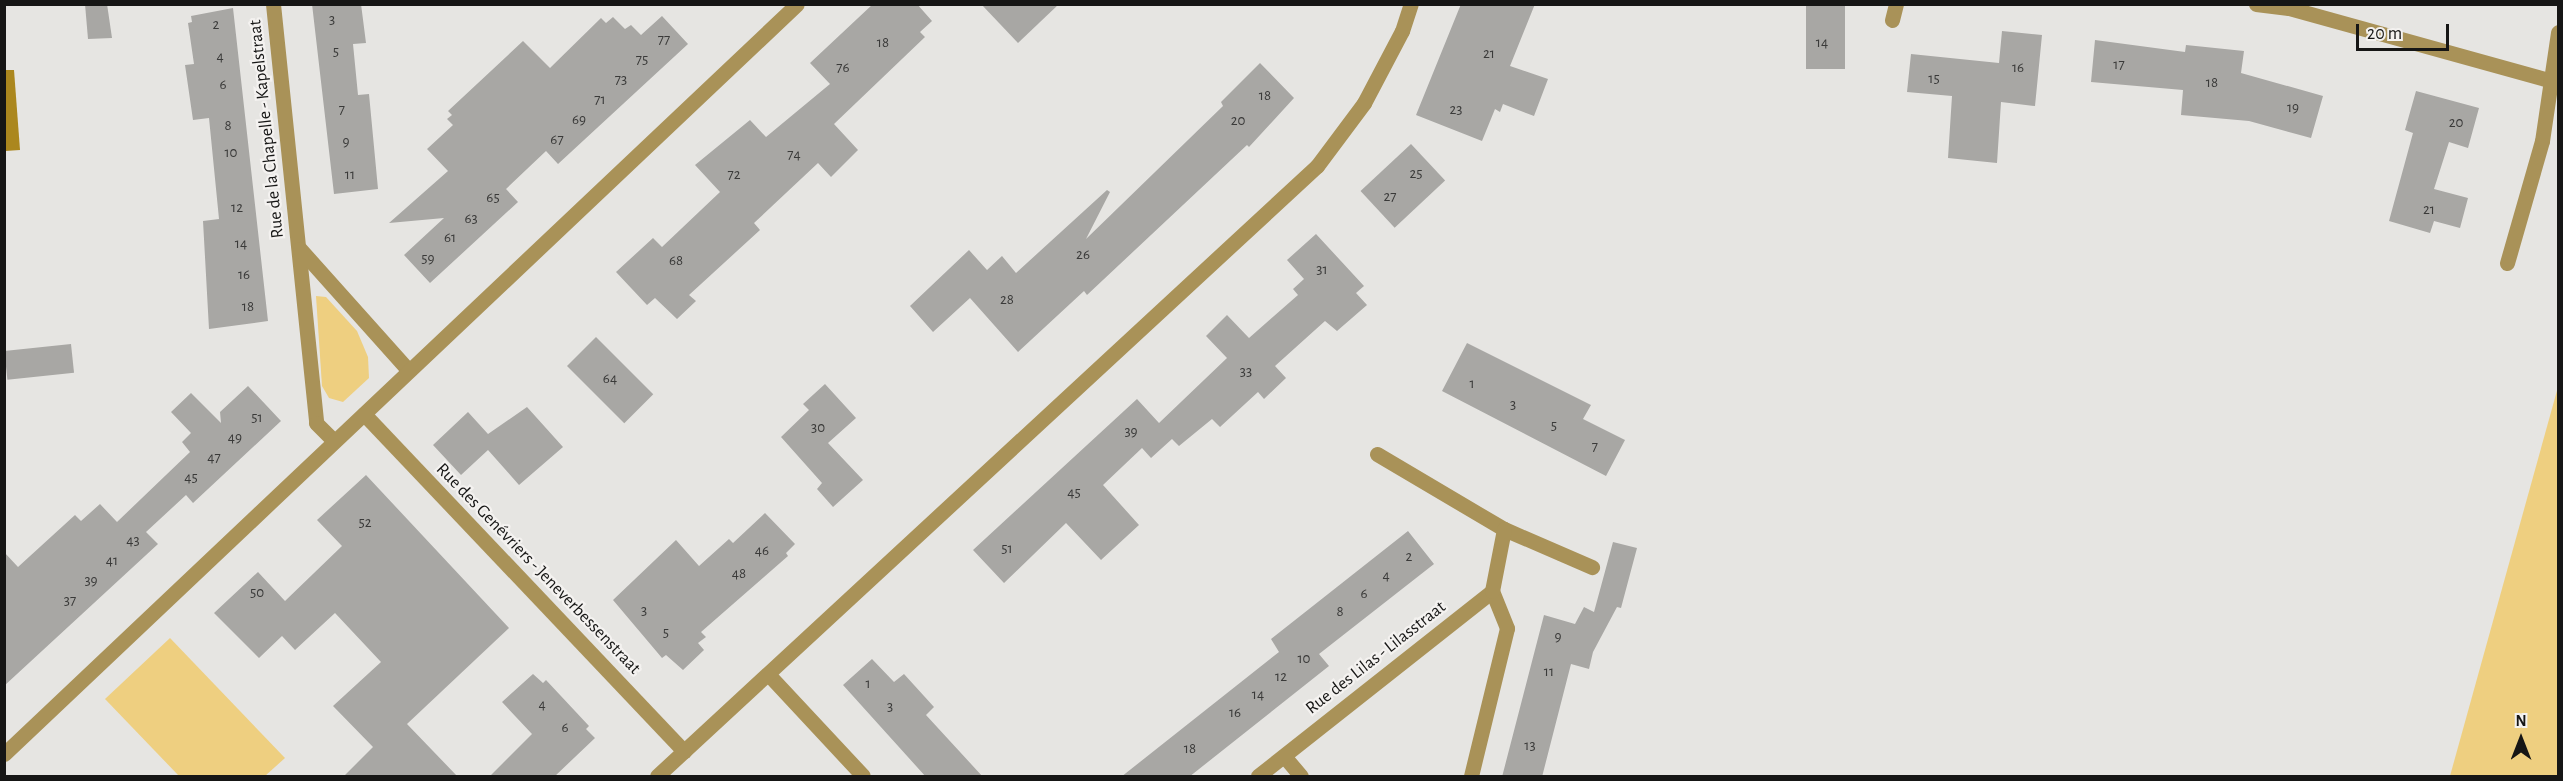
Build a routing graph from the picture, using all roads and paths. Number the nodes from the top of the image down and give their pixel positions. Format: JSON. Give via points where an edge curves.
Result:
{"nodes":[{"id":1,"x":273,"y":4,"type":"edge"},
{"id":2,"x":797,"y":4,"type":"edge"},
{"id":3,"x":1411,"y":4,"type":"edge"},
{"id":4,"x":1896,"y":4,"type":"edge"},
{"id":5,"x":2256,"y":4,"type":"edge"},
{"id":6,"x":1892,"y":20,"type":"dead end"},
{"id":7,"x":2559,"y":32,"type":"edge"},
{"id":8,"x":2553,"y":81,"type":"junction"},
{"id":9,"x":300,"y":249,"type":"junction"},
{"id":10,"x":2507,"y":263,"type":"dead end"},
{"id":11,"x":408,"y":370,"type":"junction"},
{"id":12,"x":364,"y":414,"type":"junction"},
{"id":13,"x":334,"y":441,"type":"junction"},
{"id":14,"x":1377,"y":454,"type":"dead end"},
{"id":15,"x":1504,"y":529,"type":"junction"},
{"id":16,"x":1592,"y":567,"type":"dead end"},
{"id":17,"x":1492,"y":591,"type":"junction"},
{"id":18,"x":768,"y":674,"type":"junction"},
{"id":19,"x":684,"y":751,"type":"junction"},
{"id":20,"x":4,"y":754,"type":"edge"},
{"id":21,"x":1284,"y":756,"type":"junction"},
{"id":22,"x":657,"y":777,"type":"edge"},
{"id":23,"x":863,"y":777,"type":"edge"},
{"id":24,"x":1258,"y":777,"type":"edge"},
{"id":25,"x":1301,"y":777,"type":"edge"},
{"id":26,"x":1471,"y":777,"type":"edge"}],
"edges":[{"from":1,"to":9,"type":"street","name":"Rue de la Chapelle - Kapelstraat"},
{"from":2,"to":11,"type":"street"},
{"from":3,"to":18,"type":"street","via":[[1402,31],[1364,103],[1317,166]]},
{"from":4,"to":6,"type":"street"},
{"from":5,"to":8,"type":"street","via":[[2289,8]]},
{"from":7,"to":8,"type":"street"},
{"from":8,"to":10,"type":"street","via":[[2542,141]]},
{"from":9,"to":11,"type":"street","name":"Rue de la Chapelle - Kapelstraat"},
{"from":9,"to":13,"type":"street","name":"Rue de la Chapelle - Kapelstraat","via":[[315,423]]},
{"from":11,"to":12,"type":"street"},
{"from":12,"to":13,"type":"street"},
{"from":12,"to":19,"type":"street","name":"Rue des Genévriers - Jeneverbessenstraat"},
{"from":13,"to":20,"type":"street"},
{"from":14,"to":15,"type":"street"},
{"from":15,"to":16,"type":"street"},
{"from":15,"to":17,"type":"street"},
{"from":17,"to":21,"type":"street","name":"Rue des Lilas - Lilasstraat"},
{"from":17,"to":26,"type":"street","via":[[1507,628]]},
{"from":18,"to":19,"type":"street"},
{"from":18,"to":23,"type":"street"},
{"from":19,"to":22,"type":"street"},
{"from":21,"to":24,"type":"street","name":"Rue des Lilas - Lilasstraat"},
{"from":21,"to":25,"type":"street"}]}
